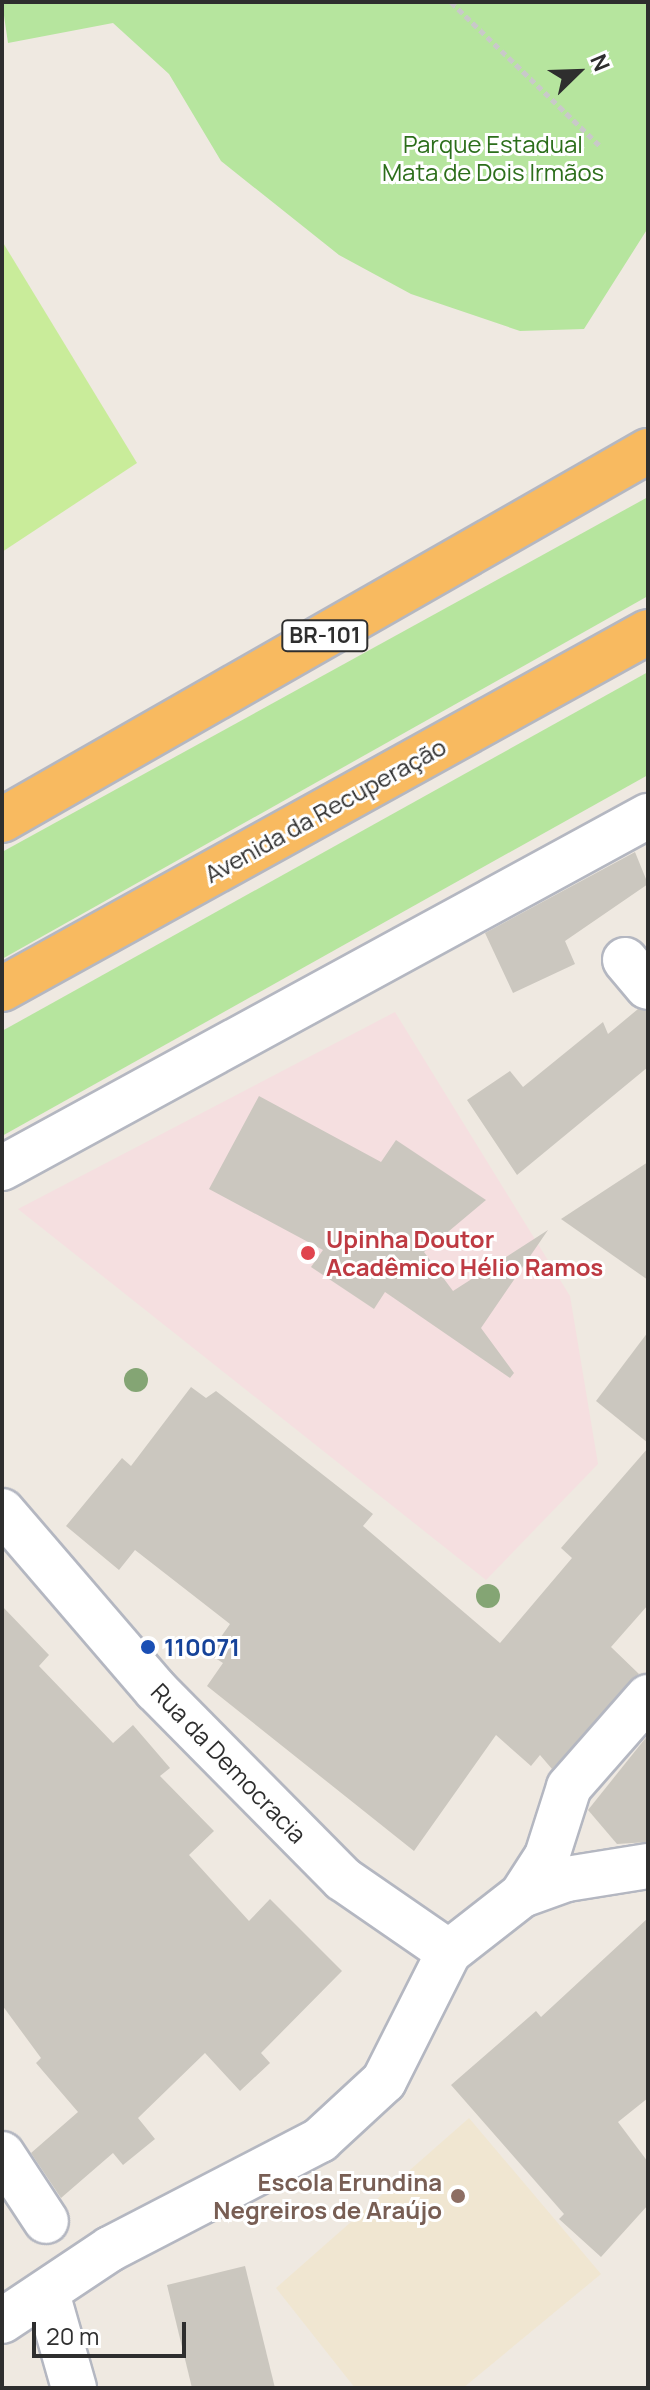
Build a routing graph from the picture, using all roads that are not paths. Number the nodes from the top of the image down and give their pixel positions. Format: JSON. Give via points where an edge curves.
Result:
{"nodes":[{"id":1,"x":648,"y":451,"type":"edge"},
{"id":2,"x":648,"y":632,"type":"edge"},
{"id":3,"x":648,"y":816,"type":"edge"},
{"id":4,"x":2,"y":820,"type":"edge"},
{"id":5,"x":2,"y":989,"type":"edge"},
{"id":6,"x":2,"y":1168,"type":"edge"},
{"id":7,"x":2,"y":1511,"type":"edge"},
{"id":8,"x":648,"y":1697,"type":"edge"},
{"id":9,"x":648,"y":1866,"type":"edge"},
{"id":10,"x":522,"y":1895,"type":"junction"},
{"id":11,"x":449,"y":1952,"type":"junction"},
{"id":12,"x":2,"y":2154,"type":"edge"},
{"id":13,"x":46,"y":2221,"type":"dead end"},
{"id":14,"x":47,"y":2293,"type":"junction"},
{"id":15,"x":2,"y":2321,"type":"edge"},
{"id":16,"x":74,"y":2388,"type":"edge"}],
"edges":[{"from":1,"to":4,"type":"highway","number":"BR-101"},
{"from":2,"to":5,"type":"highway","name":"Avenida da Recuperação"},
{"from":3,"to":6,"type":"street"},
{"from":7,"to":11,"type":"street","name":"Rua da Democracia","via":[[156,1690],[343,1879]]},
{"from":8,"to":10,"type":"street","via":[[569,1787],[547,1856]]},
{"from":9,"to":10,"type":"street","via":[[567,1879]]},
{"from":10,"to":11,"type":"street"},
{"from":11,"to":14,"type":"street","via":[[384,2081],[320,2140],[110,2249]]},
{"from":12,"to":13,"type":"street"},
{"from":14,"to":15,"type":"street"},
{"from":14,"to":16,"type":"street"}]}
